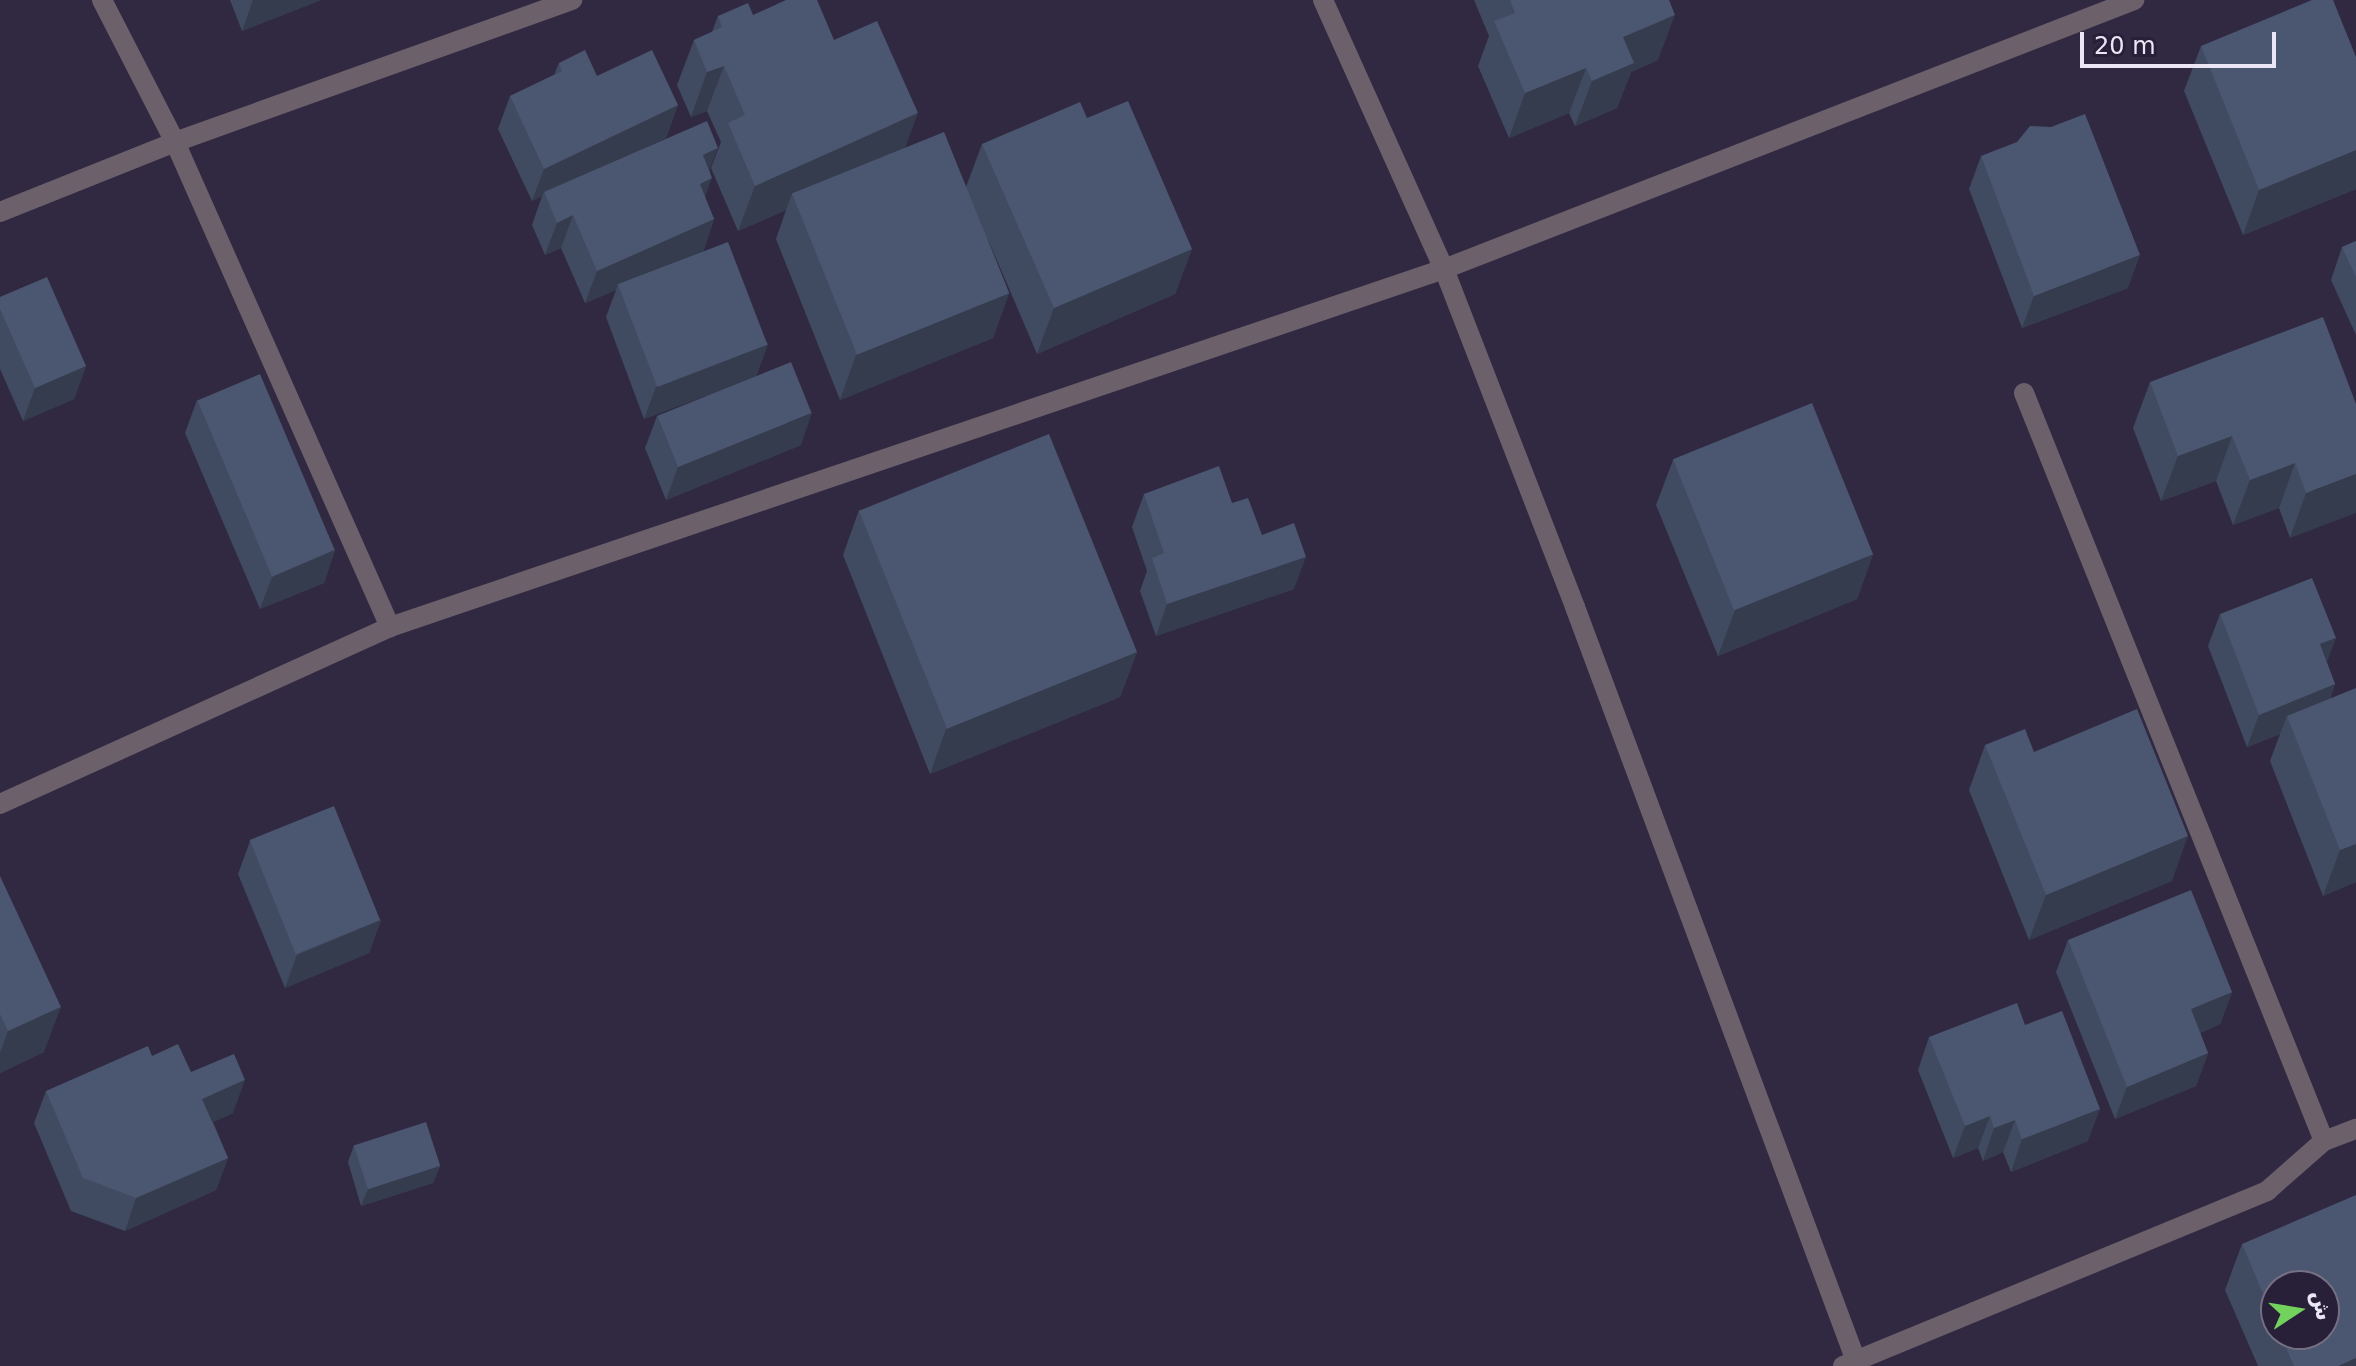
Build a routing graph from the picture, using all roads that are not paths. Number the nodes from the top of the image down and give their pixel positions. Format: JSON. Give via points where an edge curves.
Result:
{"nodes":[{"id":1,"x":102,"y":0,"type":"edge"},
{"id":2,"x":572,"y":0,"type":"edge"},
{"id":3,"x":1323,"y":0,"type":"edge"},
{"id":4,"x":2134,"y":0,"type":"edge"},
{"id":5,"x":175,"y":142,"type":"junction"},
{"id":6,"x":0,"y":212,"type":"edge"},
{"id":7,"x":1444,"y":269,"type":"junction"},
{"id":8,"x":2024,"y":393,"type":"dead end"},
{"id":9,"x":390,"y":627,"type":"junction"},
{"id":10,"x":0,"y":804,"type":"edge"},
{"id":11,"x":2356,"y":1129,"type":"edge"},
{"id":12,"x":2324,"y":1141,"type":"junction"},
{"id":13,"x":1849,"y":1363,"type":"edge"}],
"edges":[{"from":1,"to":5,"type":"street"},
{"from":2,"to":5,"type":"street"},
{"from":3,"to":7,"type":"street"},
{"from":4,"to":7,"type":"street"},
{"from":5,"to":6,"type":"street"},
{"from":5,"to":9,"type":"street"},
{"from":7,"to":9,"type":"street"},
{"from":7,"to":13,"type":"street","via":[[1581,622]]},
{"from":8,"to":12,"type":"street"},
{"from":9,"to":10,"type":"street"},
{"from":11,"to":12,"type":"street"},
{"from":12,"to":13,"type":"street","via":[[2267,1191]]}]}
